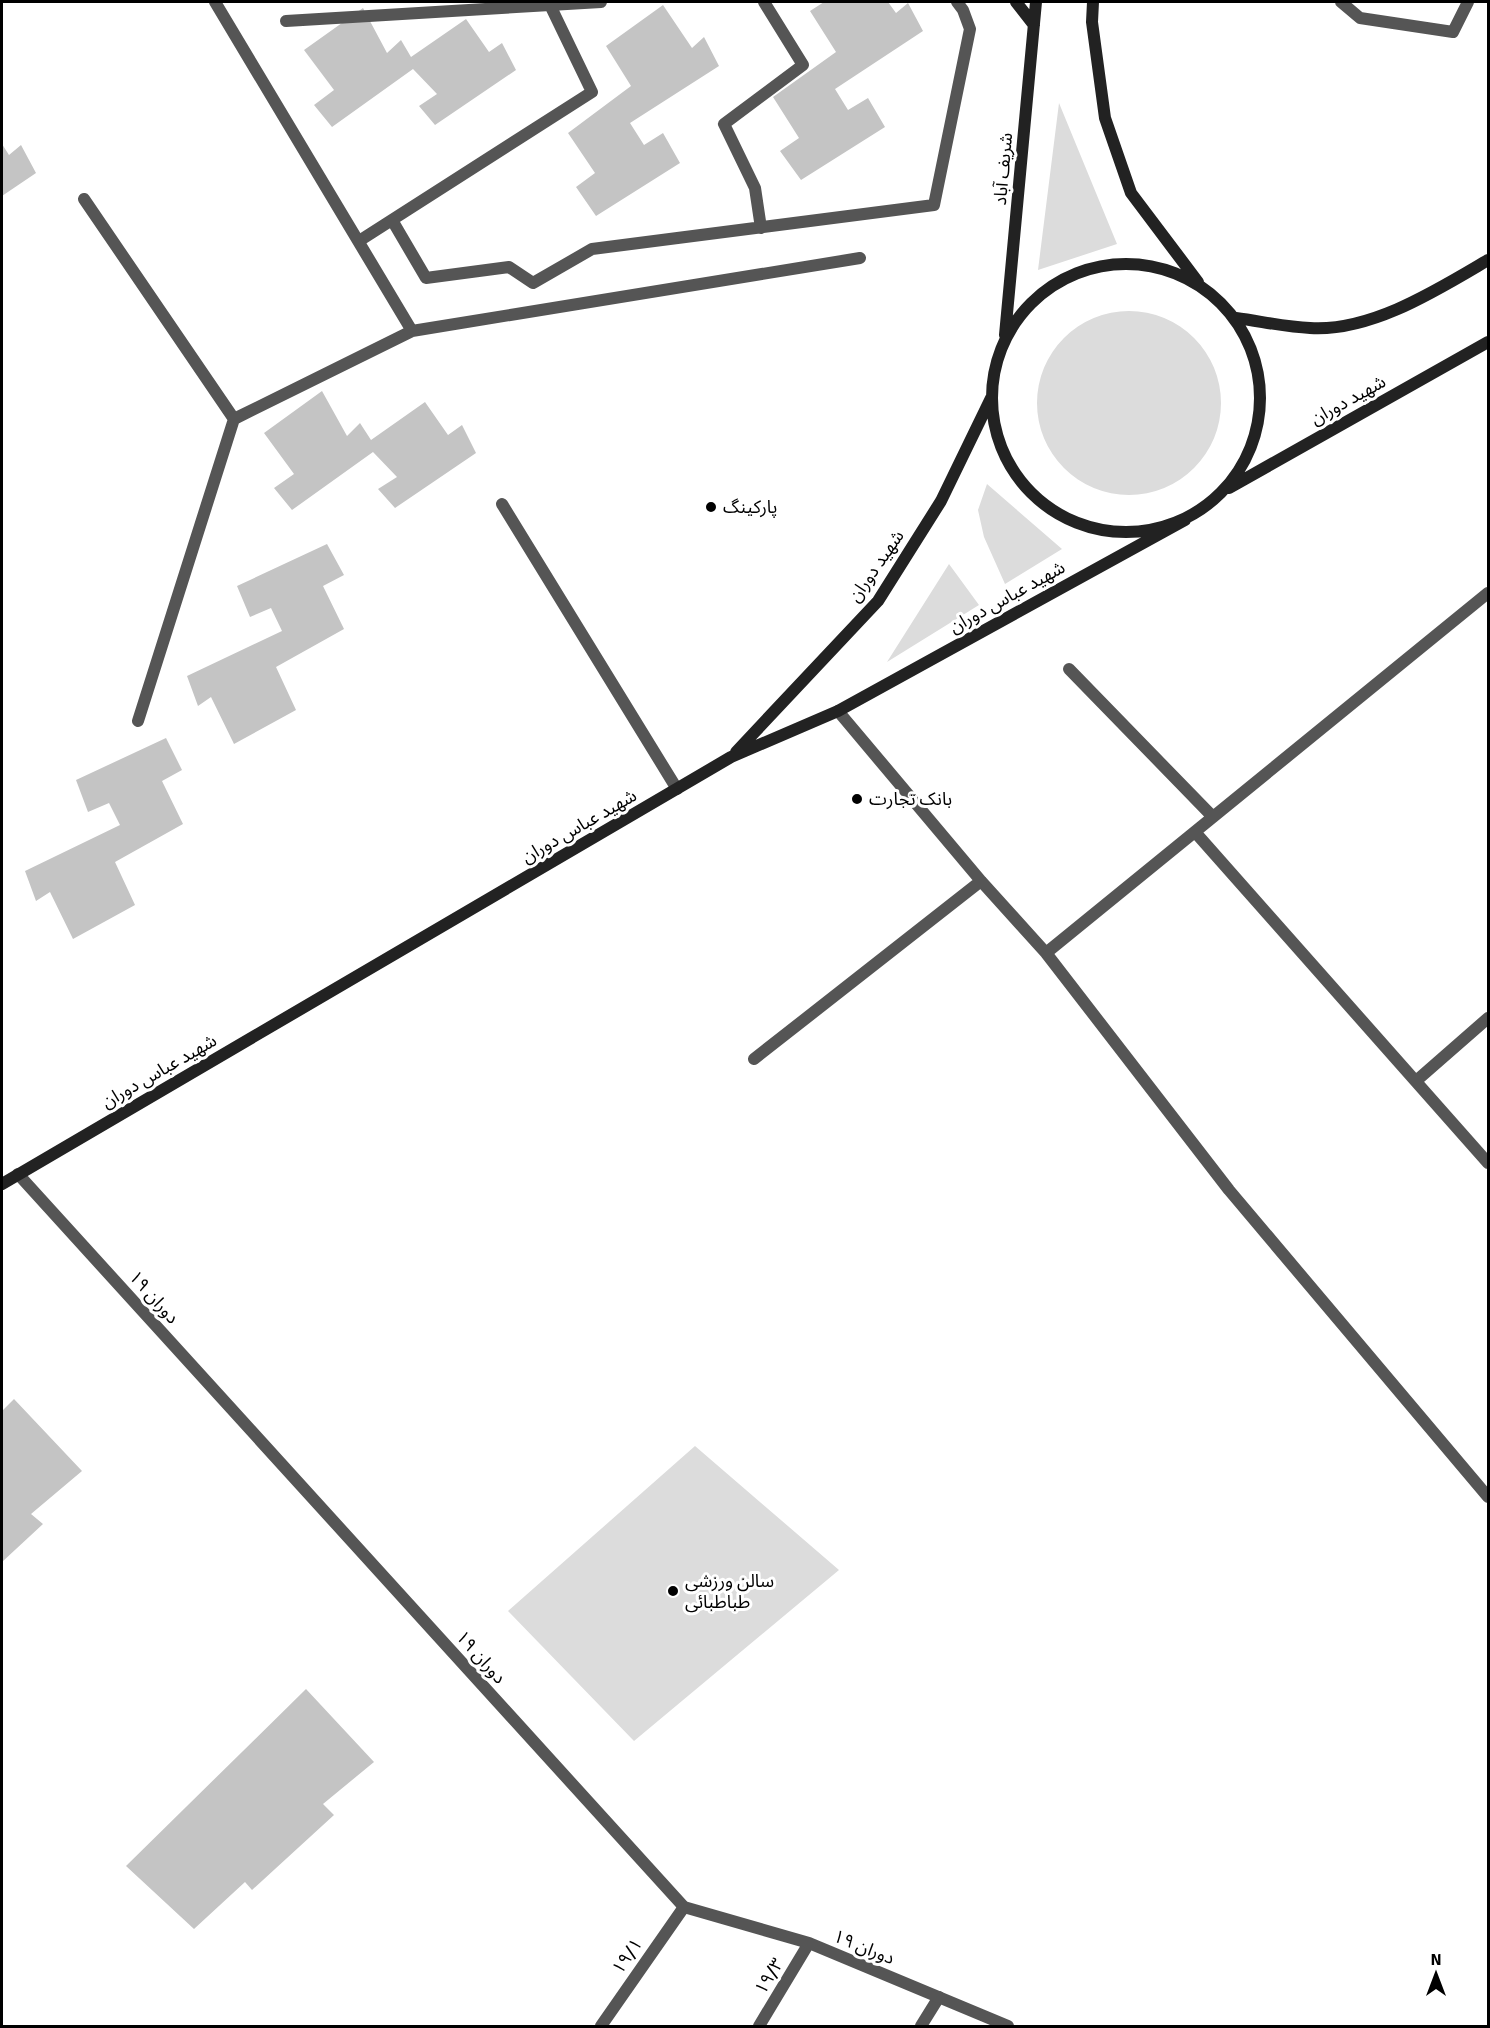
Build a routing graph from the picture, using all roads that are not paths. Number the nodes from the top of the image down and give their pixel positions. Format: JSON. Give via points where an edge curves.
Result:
{"nodes":[{"id":1,"x":214,"y":2,"type":"edge"},
{"id":2,"x":601,"y":2,"type":"edge"},
{"id":3,"x":764,"y":2,"type":"edge"},
{"id":4,"x":957,"y":2,"type":"edge"},
{"id":5,"x":1016,"y":2,"type":"edge"},
{"id":6,"x":1036,"y":2,"type":"edge"},
{"id":7,"x":1093,"y":2,"type":"edge"},
{"id":8,"x":1341,"y":2,"type":"edge"},
{"id":9,"x":1464,"y":3,"type":"edge"},
{"id":10,"x":550,"y":5,"type":"junction"},
{"id":11,"x":286,"y":21,"type":"dead end"},
{"id":12,"x":1034,"y":26,"type":"junction"},
{"id":13,"x":84,"y":199,"type":"dead end"},
{"id":14,"x":392,"y":220,"type":"junction"},
{"id":15,"x":761,"y":228,"type":"junction"},
{"id":16,"x":359,"y":241,"type":"junction"},
{"id":17,"x":860,"y":258,"type":"dead end"},
{"id":18,"x":1488,"y":260,"type":"edge"},
{"id":19,"x":1198,"y":283,"type":"junction"},
{"id":20,"x":1236,"y":318,"type":"junction"},
{"id":21,"x":412,"y":331,"type":"junction"},
{"id":22,"x":1004,"y":340,"type":"junction"},
{"id":23,"x":1488,"y":342,"type":"edge"},
{"id":24,"x":991,"y":398,"type":"junction"},
{"id":25,"x":234,"y":419,"type":"junction"},
{"id":26,"x":1226,"y":490,"type":"junction"},
{"id":27,"x":502,"y":504,"type":"dead end"},
{"id":28,"x":1185,"y":520,"type":"junction"},
{"id":29,"x":1488,"y":593,"type":"edge"},
{"id":30,"x":1069,"y":669,"type":"dead end"},
{"id":31,"x":838,"y":711,"type":"junction"},
{"id":32,"x":138,"y":721,"type":"dead end"},
{"id":33,"x":731,"y":757,"type":"junction"},
{"id":34,"x":677,"y":789,"type":"junction"},
{"id":35,"x":1213,"y":817,"type":"junction"},
{"id":36,"x":1195,"y":832,"type":"junction"},
{"id":37,"x":981,"y":880,"type":"junction"},
{"id":38,"x":1046,"y":953,"type":"junction"},
{"id":39,"x":1488,"y":1018,"type":"edge"},
{"id":40,"x":754,"y":1059,"type":"dead end"},
{"id":41,"x":1416,"y":1081,"type":"junction"},
{"id":42,"x":1488,"y":1163,"type":"edge"},
{"id":43,"x":18,"y":1174,"type":"junction"},
{"id":44,"x":2,"y":1184,"type":"edge"},
{"id":45,"x":1488,"y":1497,"type":"edge"},
{"id":46,"x":684,"y":1907,"type":"junction"},
{"id":47,"x":809,"y":1943,"type":"junction"},
{"id":48,"x":939,"y":1997,"type":"junction"},
{"id":49,"x":601,"y":2026,"type":"edge"},
{"id":50,"x":759,"y":2026,"type":"edge"},
{"id":51,"x":921,"y":2026,"type":"edge"},
{"id":52,"x":1008,"y":2026,"type":"edge"}],
"edges":[{"from":1,"to":16,"type":"street"},
{"from":2,"to":10,"type":"street"},
{"from":3,"to":15,"type":"street","via":[[803,65],[724,124],[755,188]]},
{"from":4,"to":15,"type":"street","via":[[970,29],[934,205]]},
{"from":5,"to":12,"type":"main road"},
{"from":6,"to":12,"type":"main road","name":"شریف آباد"},
{"from":7,"to":19,"type":"main road","via":[[1092,22],[1105,118],[1131,193]]},
{"from":8,"to":9,"type":"street","via":[[1360,18],[1453,32]]},
{"from":10,"to":11,"type":"street"},
{"from":10,"to":14,"type":"street","via":[[592,92]]},
{"from":12,"to":22,"type":"main road","name":"شریف آباد"},
{"from":13,"to":25,"type":"street"},
{"from":14,"to":15,"type":"street","via":[[426,278],[508,267],[533,283],[592,249]]},
{"from":14,"to":16,"type":"street"},
{"from":16,"to":21,"type":"street"},
{"from":17,"to":21,"type":"street"},
{"from":18,"to":20,"type":"main road","via":[[1439,289],[1377,317],[1345,326],[1311,328]]},
{"from":19,"to":20,"type":"main road"},
{"from":19,"to":22,"type":"main road","via":[[1161,267],[1121,263],[1081,271],[1046,290],[1017,318]]},
{"from":20,"to":26,"type":"main road","via":[[1257,360],[1262,406],[1251,451]]},
{"from":21,"to":25,"type":"street"},
{"from":22,"to":24,"type":"main road"},
{"from":23,"to":26,"type":"main road","name":"شهید دوران"},
{"from":24,"to":28,"type":"main road","via":[[998,443],[1020,482],[1054,512],[1096,530],[1141,532]]},
{"from":24,"to":33,"type":"main road","name":"شهید دوران","via":[[940,501],[878,601]]},
{"from":25,"to":32,"type":"street"},
{"from":26,"to":28,"type":"main road"},
{"from":27,"to":34,"type":"street"},
{"from":28,"to":31,"type":"main road","name":"شهید عباس دوران"},
{"from":29,"to":35,"type":"street"},
{"from":30,"to":35,"type":"street"},
{"from":31,"to":33,"type":"main road","name":"شهید عباس دوران"},
{"from":31,"to":37,"type":"street"},
{"from":33,"to":34,"type":"main road","name":"شهید عباس دوران"},
{"from":34,"to":43,"type":"main road","name":"شهید عباس دوران"},
{"from":35,"to":36,"type":"street"},
{"from":36,"to":38,"type":"street"},
{"from":36,"to":41,"type":"street"},
{"from":37,"to":38,"type":"street"},
{"from":37,"to":40,"type":"street"},
{"from":38,"to":45,"type":"street","via":[[1229,1190]]},
{"from":39,"to":41,"type":"street"},
{"from":41,"to":42,"type":"street"},
{"from":43,"to":44,"type":"main road","name":"شهید عباس دوران"},
{"from":43,"to":46,"type":"street","name":"دوران ۱۹"},
{"from":46,"to":47,"type":"street","name":"دوران ۱۹"},
{"from":46,"to":49,"type":"street","name":"۱۹/۱"},
{"from":47,"to":48,"type":"street","name":"دوران ۱۹"},
{"from":47,"to":50,"type":"street","name":"۱۹/۳"},
{"from":48,"to":51,"type":"street"},
{"from":48,"to":52,"type":"street","name":"دوران ۱۹"}]}
